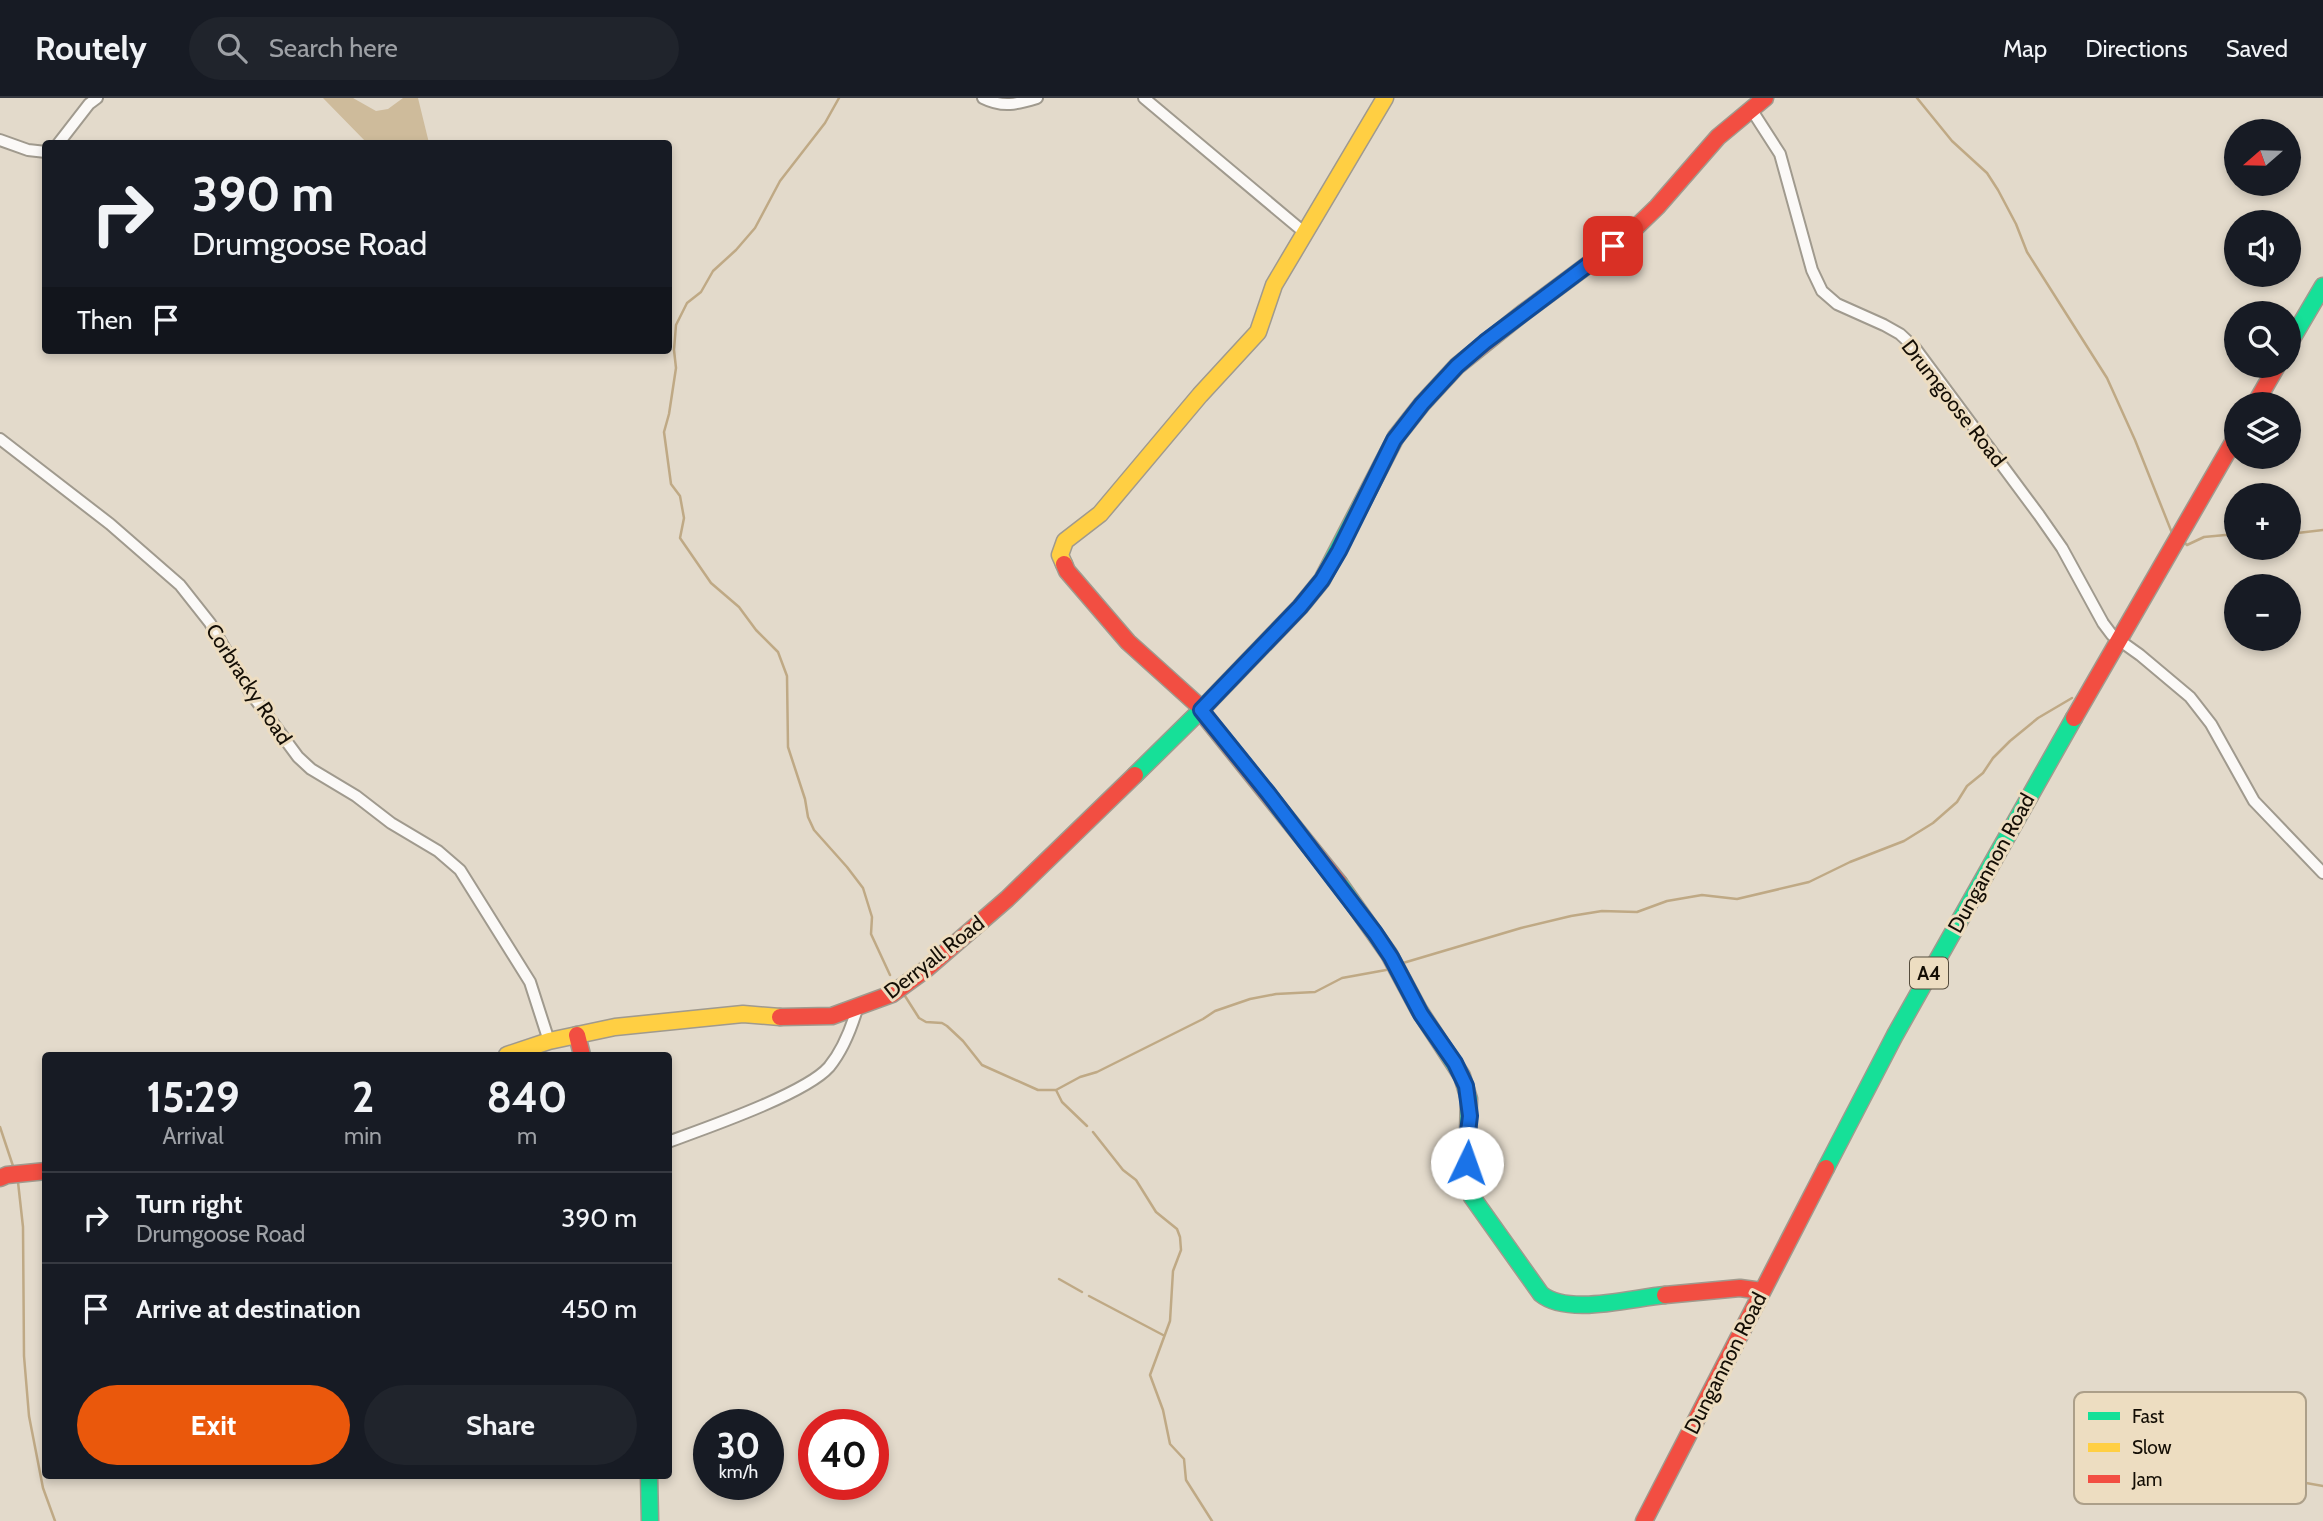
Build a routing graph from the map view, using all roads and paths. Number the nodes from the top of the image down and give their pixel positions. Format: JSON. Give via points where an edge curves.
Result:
{"nodes":[{"id":1,"x":97,"y":98,"type":"edge"},
{"id":2,"x":984,"y":98,"type":"edge"},
{"id":3,"x":1037,"y":98,"type":"edge"},
{"id":4,"x":1144,"y":98,"type":"edge"},
{"id":5,"x":1385,"y":98,"type":"edge"},
{"id":6,"x":1765,"y":98,"type":"edge"},
{"id":7,"x":1751,"y":109,"type":"junction"},
{"id":8,"x":0,"y":140,"type":"edge"},
{"id":9,"x":61,"y":140,"type":"edge"},
{"id":10,"x":42,"y":152,"type":"edge"},
{"id":11,"x":1305,"y":233,"type":"junction"},
{"id":12,"x":2323,"y":286,"type":"edge"},
{"id":13,"x":2301,"y":324,"type":"edge"},
{"id":14,"x":0,"y":439,"type":"edge"},
{"id":15,"x":2224,"y":458,"type":"edge"},
{"id":16,"x":2119,"y":642,"type":"junction"},
{"id":17,"x":1201,"y":710,"type":"junction"},
{"id":18,"x":2323,"y":873,"type":"edge"},
{"id":19,"x":857,"y":1009,"type":"junction"},
{"id":20,"x":577,"y":1035,"type":"junction"},
{"id":21,"x":549,"y":1041,"type":"junction"},
{"id":22,"x":516,"y":1052,"type":"edge"},
{"id":23,"x":581,"y":1052,"type":"edge"},
{"id":24,"x":672,"y":1140,"type":"edge"},
{"id":25,"x":42,"y":1171,"type":"edge"},
{"id":26,"x":0,"y":1178,"type":"edge"},
{"id":27,"x":1762,"y":1292,"type":"junction"},
{"id":28,"x":649,"y":1479,"type":"edge"},
{"id":29,"x":650,"y":1521,"type":"edge"},
{"id":30,"x":1644,"y":1521,"type":"edge"}],
"edges":[{"from":1,"to":9,"type":"street"},
{"from":2,"to":3,"type":"street","via":[[1010,106]]},
{"from":4,"to":11,"type":"street"},
{"from":5,"to":11,"type":"street"},
{"from":6,"to":7,"type":"street"},
{"from":7,"to":16,"type":"street","name":"Drumgoose Road","via":[[1780,154],[1818,286],[1837,304],[1900,334],[1914,348],[2039,515],[2102,623]]},
{"from":7,"to":17,"type":"street","via":[[1718,137],[1628,234],[1485,342],[1422,404],[1394,440],[1322,580]]},
{"from":8,"to":10,"type":"street"},
{"from":11,"to":17,"type":"street","via":[[1274,285],[1258,332],[1100,514],[1065,541],[1060,551],[1064,568],[1106,617]]},
{"from":12,"to":13,"type":"street"},
{"from":14,"to":21,"type":"street","name":"Corbracky Road","via":[[180,584],[298,757],[460,870],[530,982]]},
{"from":15,"to":16,"type":"street","name":"Dungannon Road","number":"A4"},
{"from":16,"to":18,"type":"street","name":"Drumgoose Road","via":[[2190,697],[2211,724],[2254,801]]},
{"from":16,"to":27,"type":"street","name":"Dungannon Road","number":"A4","via":[[1895,1035]]},
{"from":17,"to":19,"type":"street","name":"Derryall Road","via":[[940,958],[892,994]]},
{"from":17,"to":27,"type":"street","via":[[1375,933],[1455,1063],[1470,1099],[1466,1148],[1472,1197],[1541,1294],[1551,1302],[1573,1306],[1740,1288]]},
{"from":19,"to":20,"type":"street","name":"Derryall Road","via":[[821,1017],[743,1014]]},
{"from":19,"to":24,"type":"street","via":[[842,1046],[812,1081]]},
{"from":20,"to":21,"type":"street","name":"Derryall Road"},
{"from":20,"to":23,"type":"street"},
{"from":21,"to":22,"type":"street","name":"Derryall Road"},
{"from":25,"to":26,"type":"street"},
{"from":27,"to":30,"type":"street","name":"Dungannon Road","number":"A4"},
{"from":28,"to":29,"type":"street"}]}
